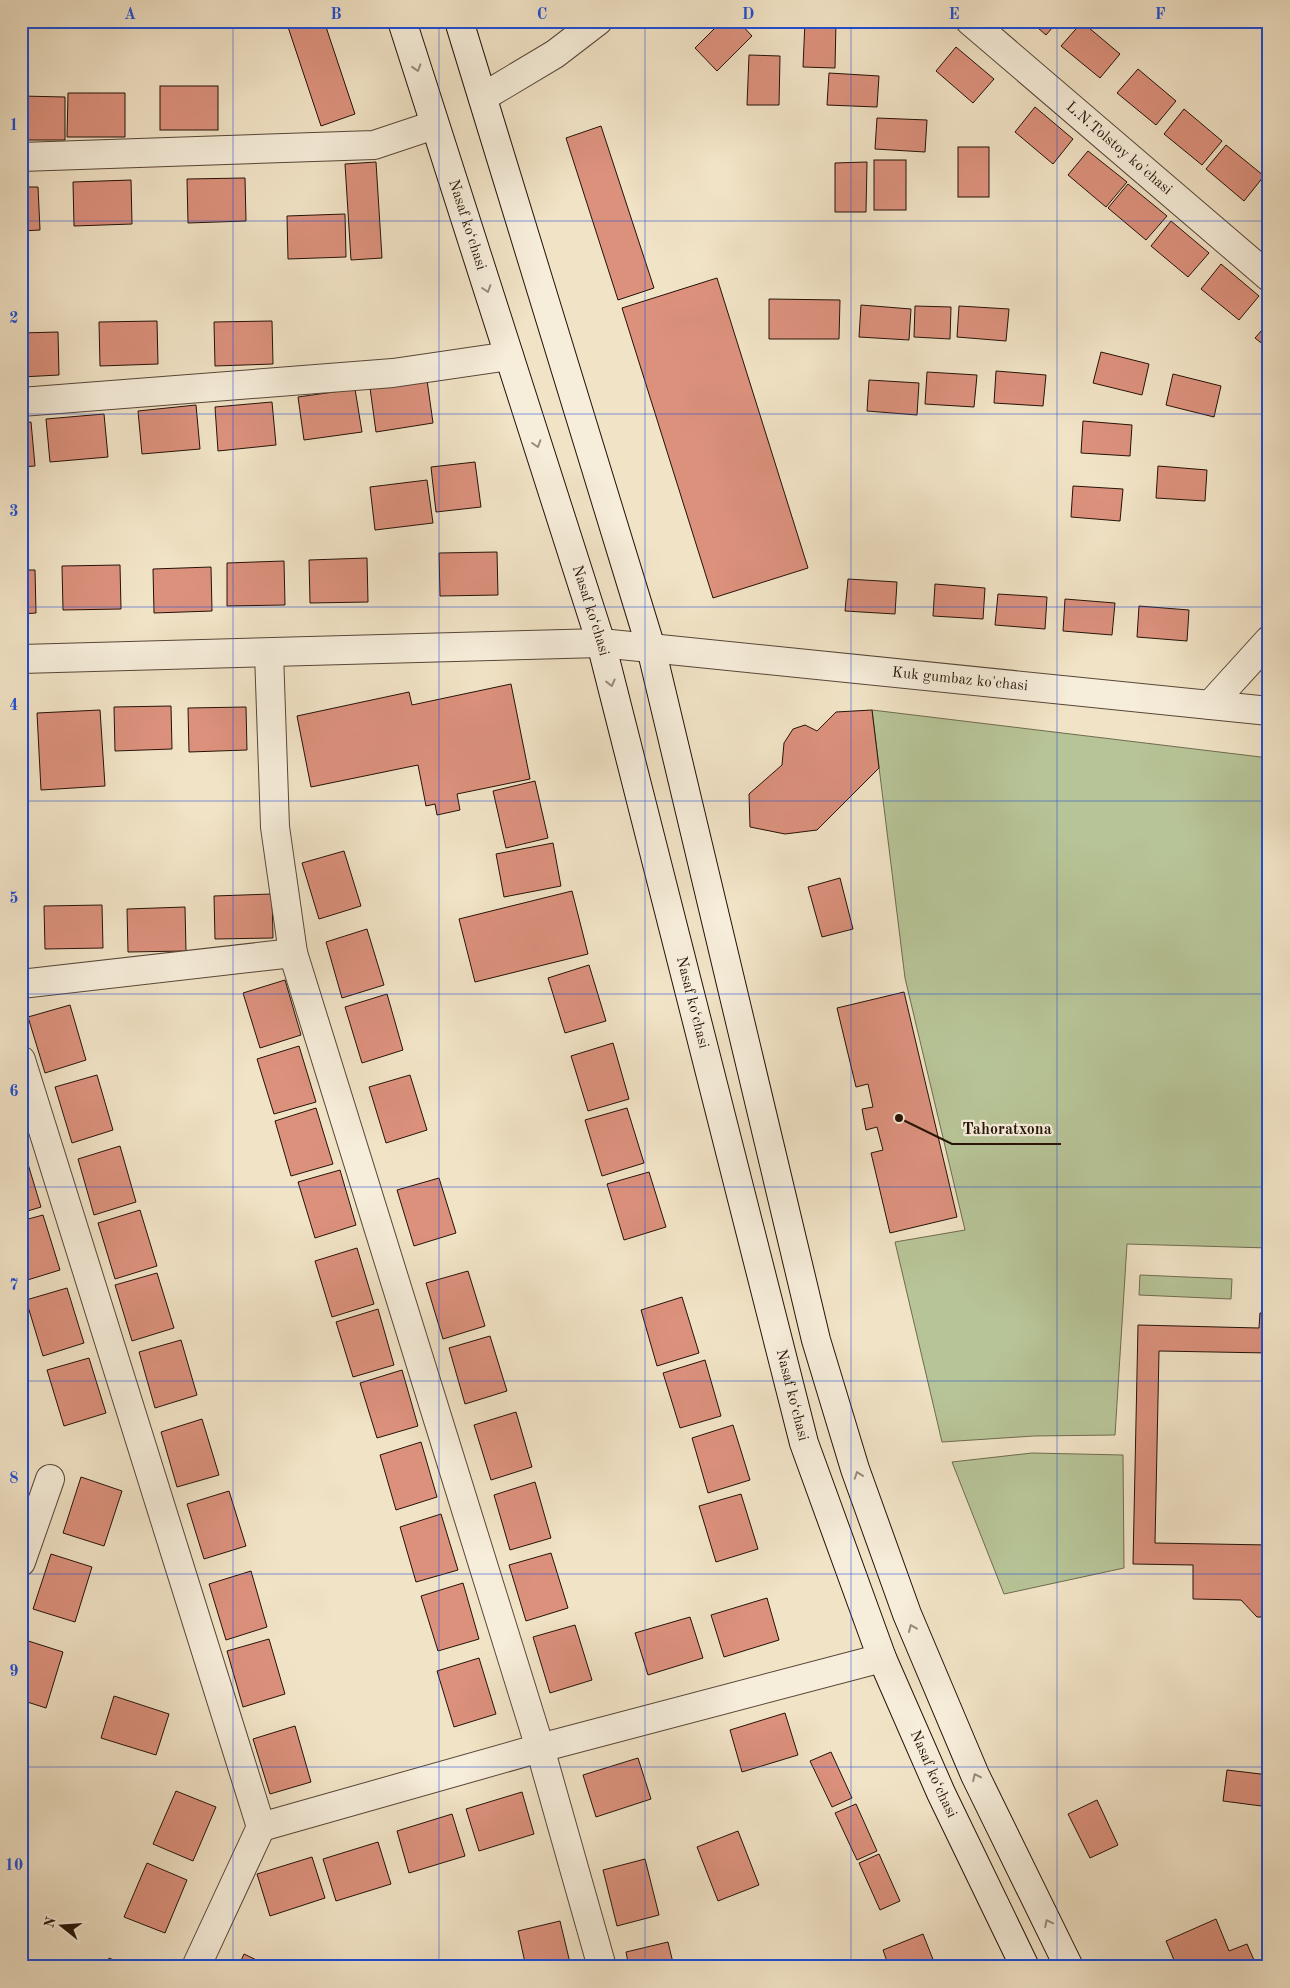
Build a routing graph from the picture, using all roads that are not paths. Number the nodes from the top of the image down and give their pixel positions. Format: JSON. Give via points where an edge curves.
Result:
{"nodes":[{"id":1,"x":402,"y":21,"type":"edge"},
{"id":2,"x":459,"y":21,"type":"edge"},
{"id":3,"x":598,"y":21,"type":"edge"},
{"id":4,"x":970,"y":21,"type":"edge"},
{"id":5,"x":484,"y":98,"type":"junction"},
{"id":6,"x":434,"y":125,"type":"junction"},
{"id":7,"x":21,"y":157,"type":"edge"},
{"id":8,"x":1269,"y":277,"type":"edge"},
{"id":9,"x":509,"y":356,"type":"junction"},
{"id":10,"x":21,"y":402,"type":"edge"},
{"id":11,"x":1269,"y":640,"type":"edge"},
{"id":12,"x":601,"y":642,"type":"junction"},
{"id":13,"x":651,"y":648,"type":"junction"},
{"id":14,"x":269,"y":652,"type":"junction"},
{"id":15,"x":21,"y":659,"type":"edge"},
{"id":16,"x":1210,"y":705,"type":"junction"},
{"id":17,"x":1269,"y":711,"type":"edge"},
{"id":18,"x":293,"y":953,"type":"junction"},
{"id":19,"x":21,"y":984,"type":"edge"},
{"id":20,"x":21,"y":1060,"type":"edge"},
{"id":21,"x":50,"y":1480,"type":"dead end"},
{"id":22,"x":21,"y":1562,"type":"edge"},
{"id":23,"x":882,"y":1658,"type":"junction"},
{"id":24,"x":540,"y":1748,"type":"junction"},
{"id":25,"x":261,"y":1826,"type":"junction"},
{"id":26,"x":196,"y":1967,"type":"edge"},
{"id":27,"x":602,"y":1967,"type":"edge"},
{"id":28,"x":1025,"y":1967,"type":"edge"},
{"id":29,"x":1069,"y":1967,"type":"edge"}],
"edges":[{"from":1,"to":6,"type":"street","name":"Nasaf ko‘chasi","one_way":true},
{"from":2,"to":5,"type":"street"},
{"from":3,"to":5,"type":"street","via":[[555,54]]},
{"from":4,"to":8,"type":"street","name":"L.N.Tolstoy ko'chasi"},
{"from":5,"to":13,"type":"street"},
{"from":6,"to":7,"type":"street","via":[[374,145]]},
{"from":6,"to":9,"type":"street","name":"Nasaf ko‘chasi","one_way":true},
{"from":9,"to":10,"type":"street","via":[[393,373]]},
{"from":9,"to":12,"type":"street","name":"Nasaf ko‘chasi","one_way":true},
{"from":11,"to":16,"type":"street"},
{"from":12,"to":13,"type":"street","name":"Kuk gumbaz ko'chasi"},
{"from":12,"to":14,"type":"street","name":"Kuk gumbaz ko'chasi"},
{"from":12,"to":23,"type":"street","name":"Nasaf ko‘chasi","one_way":true,"via":[[804,1443]]},
{"from":13,"to":16,"type":"street","name":"Kuk gumbaz ko'chasi"},
{"from":29,"to":13,"type":"street","one_way":true,"via":[[972,1766],[907,1614],[856,1468],[816,1340]]},
{"from":14,"to":15,"type":"street","name":"Kuk gumbaz ko'chasi"},
{"from":14,"to":18,"type":"street","via":[[275,827]]},
{"from":16,"to":17,"type":"street","name":"Kuk gumbaz ko'chasi"},
{"from":18,"to":19,"type":"street"},
{"from":18,"to":24,"type":"street"},
{"from":20,"to":25,"type":"street"},
{"from":21,"to":22,"type":"street"},
{"from":23,"to":24,"type":"street"},
{"from":23,"to":28,"type":"street","name":"Nasaf ko‘chasi","via":[[941,1793]]},
{"from":24,"to":25,"type":"street"},
{"from":24,"to":27,"type":"street"},
{"from":25,"to":26,"type":"street"}]}
